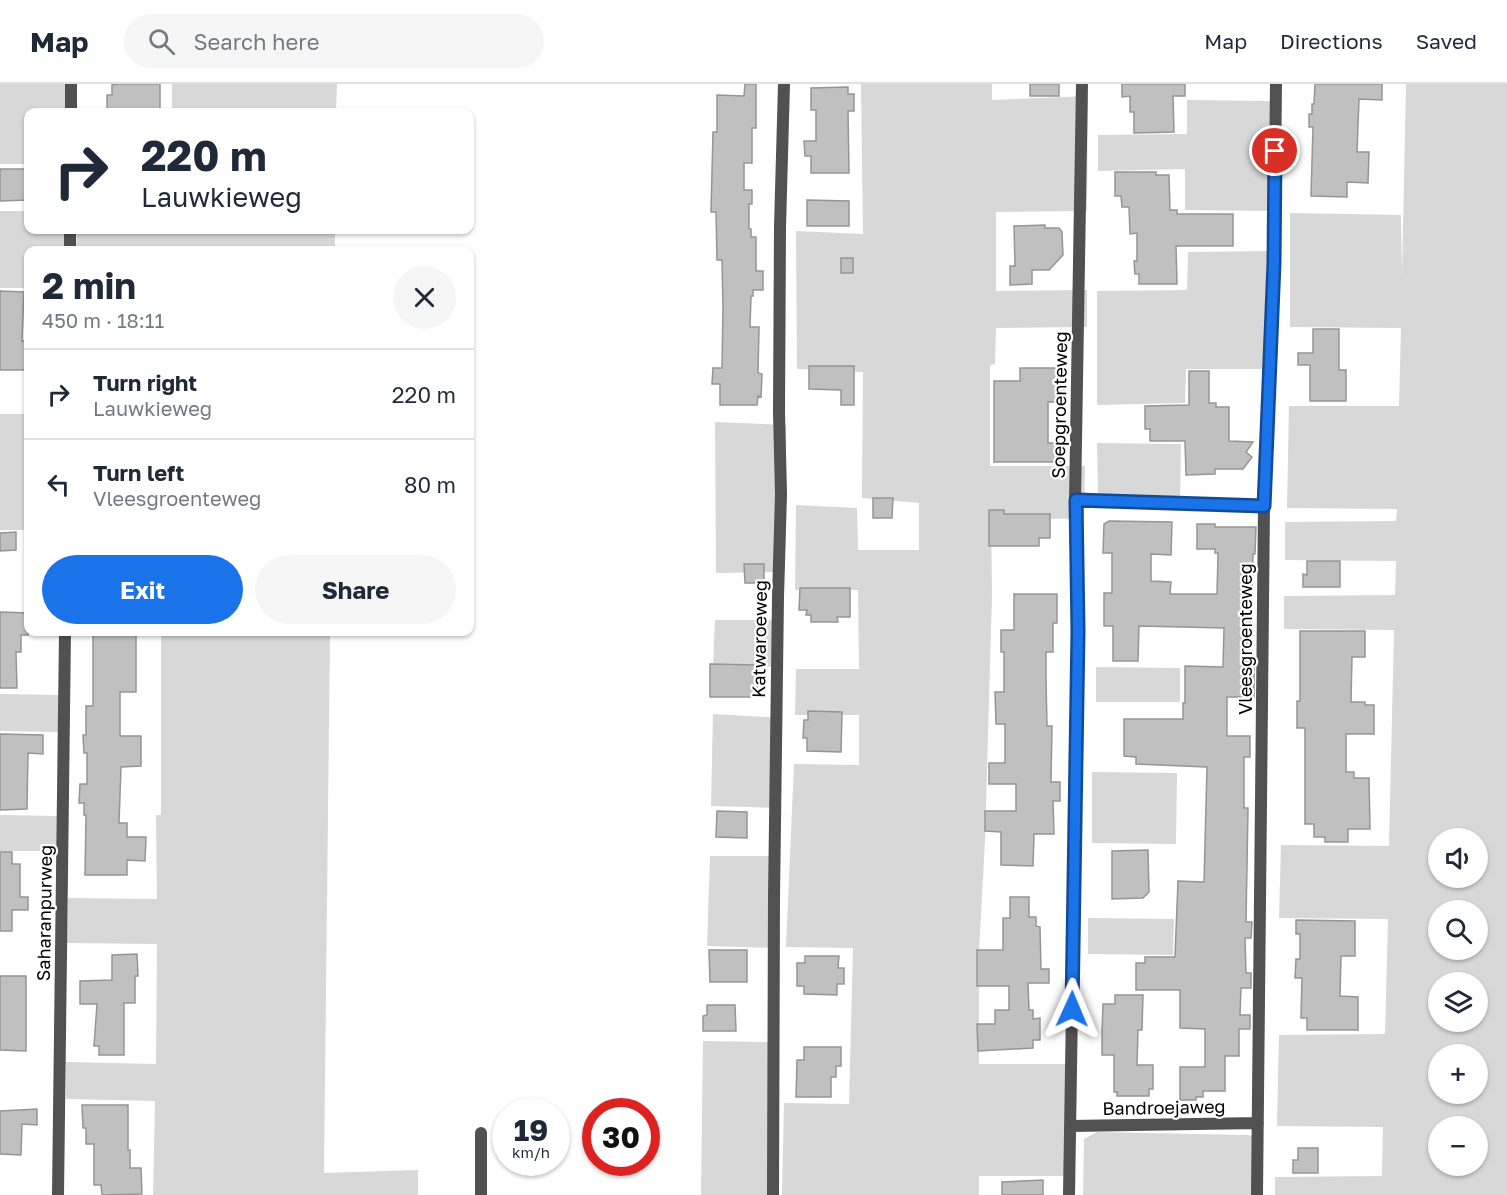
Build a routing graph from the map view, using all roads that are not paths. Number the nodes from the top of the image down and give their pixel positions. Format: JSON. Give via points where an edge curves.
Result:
{"nodes":[{"id":1,"x":71,"y":84,"type":"edge"},
{"id":2,"x":784,"y":84,"type":"edge"},
{"id":3,"x":1082,"y":84,"type":"edge"},
{"id":4,"x":1276,"y":84,"type":"edge"},
{"id":5,"x":71,"y":108,"type":"edge"},
{"id":6,"x":1076,"y":500,"type":"junction"},
{"id":7,"x":1264,"y":506,"type":"junction"},
{"id":8,"x":65,"y":636,"type":"edge"},
{"id":9,"x":1258,"y":1123,"type":"junction"},
{"id":10,"x":1070,"y":1126,"type":"junction"},
{"id":11,"x":481,"y":1133,"type":"dead end"},
{"id":12,"x":58,"y":1195,"type":"edge"},
{"id":13,"x":481,"y":1195,"type":"edge"},
{"id":14,"x":773,"y":1195,"type":"edge"},
{"id":15,"x":1069,"y":1195,"type":"edge"},
{"id":16,"x":1257,"y":1195,"type":"edge"}],
"edges":[{"from":1,"to":5,"type":"street"},
{"from":2,"to":14,"type":"street","name":"Katwaroeweg"},
{"from":3,"to":6,"type":"street","name":"Soepgroenteweg"},
{"from":4,"to":7,"type":"street","name":"Vleesgroenteweg","via":[[1274,263]]},
{"from":6,"to":7,"type":"street"},
{"from":6,"to":10,"type":"street","name":"Soepgroenteweg","via":[[1078,631]]},
{"from":7,"to":9,"type":"street","name":"Vleesgroenteweg"},
{"from":8,"to":12,"type":"street","name":"Saharanpurweg"},
{"from":9,"to":10,"type":"street","name":"Bandroejaweg"},
{"from":9,"to":16,"type":"street","name":"Vleesgroenteweg"},
{"from":10,"to":15,"type":"street","name":"Soepgroenteweg"},
{"from":11,"to":13,"type":"street"}]}
